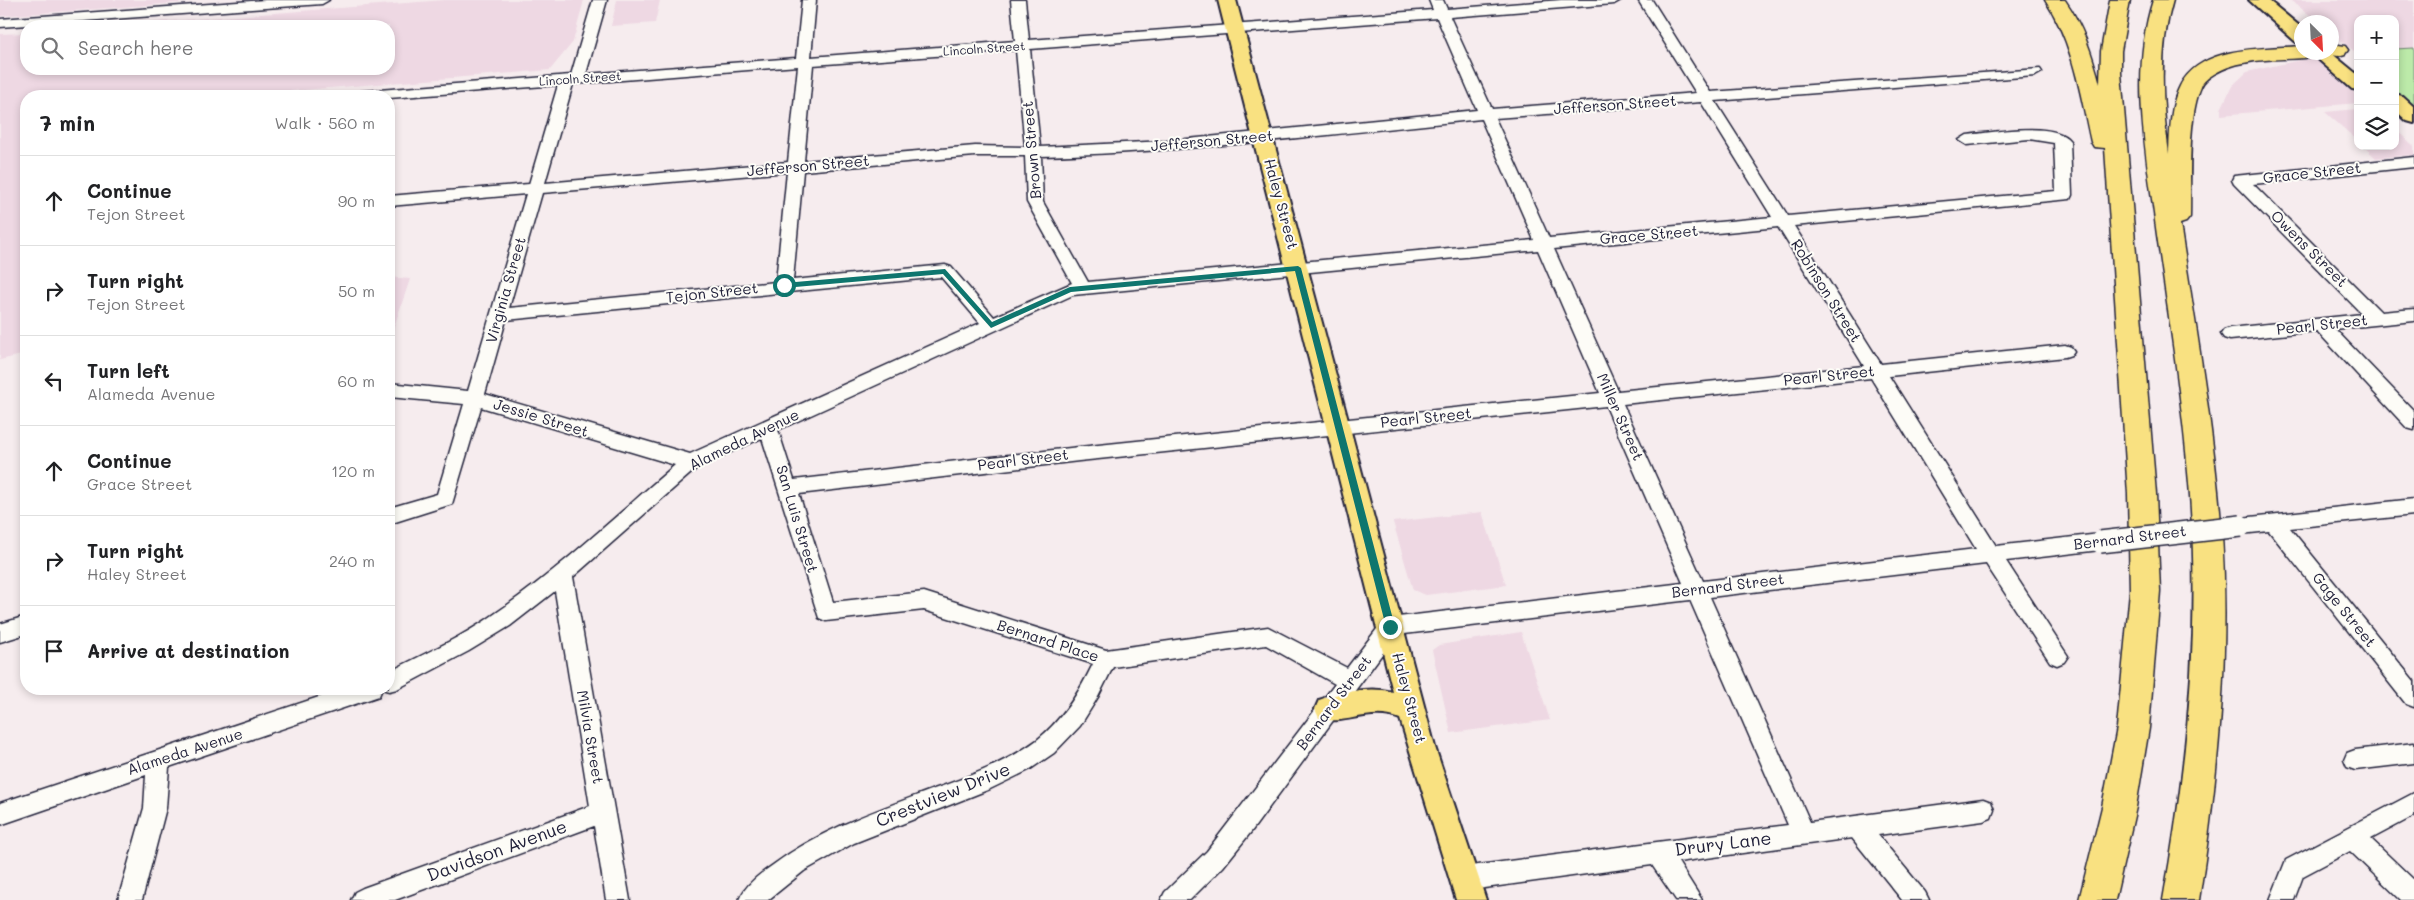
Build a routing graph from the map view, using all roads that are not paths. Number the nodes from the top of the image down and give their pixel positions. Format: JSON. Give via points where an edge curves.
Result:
{"nodes":[{"id":1,"x":322,"y":0,"type":"edge"},
{"id":2,"x":600,"y":0,"type":"edge"},
{"id":3,"x":809,"y":0,"type":"edge"},
{"id":4,"x":1018,"y":0,"type":"edge"},
{"id":5,"x":1227,"y":0,"type":"edge"},
{"id":6,"x":1614,"y":0,"type":"edge"},
{"id":7,"x":1645,"y":0,"type":"edge"},
{"id":8,"x":2055,"y":0,"type":"edge"},
{"id":9,"x":2120,"y":0,"type":"edge"},
{"id":10,"x":2163,"y":0,"type":"edge"},
{"id":11,"x":2258,"y":0,"type":"edge"},
{"id":12,"x":2280,"y":0,"type":"edge"},
{"id":13,"x":185,"y":5,"type":"edge"},
{"id":14,"x":1439,"y":7,"type":"edge"},
{"id":15,"x":2298,"y":15,"type":"edge"},
{"id":16,"x":31,"y":20,"type":"edge"},
{"id":17,"x":20,"y":21,"type":"edge"},
{"id":18,"x":0,"y":23,"type":"edge"},
{"id":19,"x":1235,"y":29,"type":"junction"},
{"id":20,"x":2294,"y":31,"type":"edge"},
{"id":21,"x":1022,"y":46,"type":"junction"},
{"id":22,"x":2294,"y":53,"type":"edge"},
{"id":23,"x":2339,"y":55,"type":"edge"},
{"id":24,"x":2339,"y":60,"type":"edge"},
{"id":25,"x":804,"y":62,"type":"junction"},
{"id":26,"x":2354,"y":64,"type":"edge"},
{"id":27,"x":2035,"y":72,"type":"dead end"},
{"id":28,"x":572,"y":80,"type":"junction"},
{"id":29,"x":2354,"y":80,"type":"edge"},
{"id":30,"x":395,"y":93,"type":"edge"},
{"id":31,"x":1706,"y":98,"type":"junction"},
{"id":32,"x":2399,"y":103,"type":"edge"},
{"id":33,"x":1486,"y":114,"type":"junction"},
{"id":34,"x":2414,"y":116,"type":"edge"},
{"id":35,"x":2399,"y":119,"type":"edge"},
{"id":36,"x":2414,"y":132,"type":"edge"},
{"id":37,"x":1263,"y":137,"type":"junction"},
{"id":38,"x":1967,"y":140,"type":"dead end"},
{"id":39,"x":1033,"y":153,"type":"junction"},
{"id":40,"x":2414,"y":162,"type":"edge"},
{"id":41,"x":796,"y":168,"type":"junction"},
{"id":42,"x":2240,"y":180,"type":"joint"},
{"id":43,"x":535,"y":189,"type":"junction"},
{"id":44,"x":395,"y":201,"type":"edge"},
{"id":45,"x":2120,"y":221,"type":"junction"},
{"id":46,"x":1784,"y":222,"type":"junction"},
{"id":47,"x":1544,"y":245,"type":"junction"},
{"id":48,"x":1298,"y":268,"type":"junction"},
{"id":49,"x":2175,"y":271,"type":"junction"},
{"id":50,"x":784,"y":285,"type":"junction"},
{"id":51,"x":1083,"y":288,"type":"junction"},
{"id":52,"x":498,"y":314,"type":"junction"},
{"id":53,"x":2414,"y":315,"type":"edge"},
{"id":54,"x":2377,"y":319,"type":"junction"},
{"id":55,"x":991,"y":325,"type":"junction"},
{"id":56,"x":2321,"y":325,"type":"junction"},
{"id":57,"x":2230,"y":334,"type":"dead end"},
{"id":58,"x":2065,"y":351,"type":"dead end"},
{"id":59,"x":1876,"y":370,"type":"junction"},
{"id":60,"x":395,"y":391,"type":"edge"},
{"id":61,"x":474,"y":398,"type":"junction"},
{"id":62,"x":1612,"y":399,"type":"junction"},
{"id":63,"x":2414,"y":423,"type":"edge"},
{"id":64,"x":768,"y":427,"type":"junction"},
{"id":65,"x":1339,"y":428,"type":"junction"},
{"id":66,"x":691,"y":462,"type":"junction"},
{"id":67,"x":787,"y":488,"type":"junction"},
{"id":68,"x":2414,"y":507,"type":"edge"},
{"id":69,"x":395,"y":514,"type":"edge"},
{"id":70,"x":2273,"y":522,"type":"junction"},
{"id":71,"x":1991,"y":555,"type":"junction"},
{"id":72,"x":562,"y":574,"type":"junction"},
{"id":73,"x":1697,"y":590,"type":"junction"},
{"id":74,"x":826,"y":612,"type":"joint"},
{"id":75,"x":20,"y":627,"type":"edge"},
{"id":76,"x":1390,"y":627,"type":"junction"},
{"id":77,"x":0,"y":633,"type":"edge"},
{"id":78,"x":2057,"y":656,"type":"dead end"},
{"id":79,"x":1106,"y":659,"type":"junction"},
{"id":80,"x":395,"y":679,"type":"edge"},
{"id":81,"x":1350,"y":682,"type":"junction"},
{"id":82,"x":353,"y":695,"type":"edge"},
{"id":83,"x":2414,"y":697,"type":"edge"},
{"id":84,"x":1329,"y":709,"type":"junction"},
{"id":85,"x":1412,"y":712,"type":"junction"},
{"id":86,"x":2414,"y":753,"type":"edge"},
{"id":87,"x":158,"y":760,"type":"junction"},
{"id":88,"x":2355,"y":760,"type":"dead end"},
{"id":89,"x":2414,"y":804,"type":"edge"},
{"id":90,"x":1983,"y":810,"type":"dead end"},
{"id":91,"x":603,"y":812,"type":"junction"},
{"id":92,"x":0,"y":814,"type":"edge"},
{"id":93,"x":1857,"y":827,"type":"junction"},
{"id":94,"x":1804,"y":834,"type":"junction"},
{"id":95,"x":2352,"y":837,"type":"junction"},
{"id":96,"x":1657,"y":852,"type":"junction"},
{"id":97,"x":1467,"y":889,"type":"edge"},
{"id":98,"x":2414,"y":896,"type":"edge"},
{"id":99,"x":130,"y":900,"type":"edge"},
{"id":100,"x":363,"y":900,"type":"edge"},
{"id":101,"x":618,"y":900,"type":"edge"},
{"id":102,"x":751,"y":900,"type":"edge"},
{"id":103,"x":1173,"y":900,"type":"edge"},
{"id":104,"x":1690,"y":900,"type":"edge"},
{"id":105,"x":1917,"y":900,"type":"edge"},
{"id":106,"x":2097,"y":900,"type":"edge"},
{"id":107,"x":2181,"y":900,"type":"edge"},
{"id":108,"x":2282,"y":900,"type":"edge"}],
"edges":[{"from":1,"to":13,"type":"street"},
{"from":2,"to":28,"type":"street","name":"Virginia Street"},
{"from":3,"to":25,"type":"street"},
{"from":4,"to":21,"type":"street","name":"Brown Street"},
{"from":5,"to":19,"type":"main road","name":"Haley Street"},
{"from":6,"to":14,"type":"street","name":"Lincoln Street"},
{"from":7,"to":31,"type":"street","name":"Robinson Street"},
{"from":8,"to":45,"type":"highway","via":[[2073,32],[2082,58]]},
{"from":9,"to":45,"type":"highway","via":[[2110,73]]},
{"from":10,"to":49,"type":"highway","via":[[2153,54],[2152,104]]},
{"from":11,"to":20,"type":"main road"},
{"from":12,"to":15,"type":"main road"},
{"from":13,"to":16,"type":"street"},
{"from":14,"to":19,"type":"street","name":"Lincoln Street"},
{"from":14,"to":33,"type":"street","name":"Miller Street"},
{"from":17,"to":18,"type":"street"},
{"from":19,"to":21,"type":"street","name":"Lincoln Street"},
{"from":19,"to":37,"type":"main road","name":"Haley Street"},
{"from":21,"to":25,"type":"street","name":"Lincoln Street"},
{"from":21,"to":39,"type":"street","name":"Brown Street"},
{"from":22,"to":49,"type":"highway","via":[[2238,59],[2210,67],[2193,80],[2185,99]]},
{"from":23,"to":26,"type":"main road"},
{"from":24,"to":29,"type":"main road"},
{"from":25,"to":28,"type":"street","name":"Lincoln Street"},
{"from":25,"to":41,"type":"street"},
{"from":27,"to":31,"type":"street","name":"Jefferson Street"},
{"from":28,"to":30,"type":"street","name":"Lincoln Street"},
{"from":28,"to":43,"type":"street","name":"Virginia Street"},
{"from":31,"to":33,"type":"street","name":"Jefferson Street"},
{"from":31,"to":46,"type":"street","name":"Robinson Street"},
{"from":32,"to":34,"type":"main road"},
{"from":33,"to":37,"type":"street","name":"Jefferson Street"},
{"from":33,"to":47,"type":"street","name":"Miller Street"},
{"from":35,"to":36,"type":"main road"},
{"from":37,"to":39,"type":"street","name":"Jefferson Street"},
{"from":37,"to":48,"type":"main road","name":"Haley Street"},
{"from":38,"to":46,"type":"street","name":"Grace Street","via":[[2041,134],[2058,138],[2062,141],[2064,195]]},
{"from":39,"to":41,"type":"street","name":"Jefferson Street","via":[[975,151]]},
{"from":39,"to":51,"type":"street","name":"Brown Street","via":[[1035,202]]},
{"from":40,"to":42,"type":"street","name":"Grace Street"},
{"from":41,"to":43,"type":"street","name":"Jefferson Street"},
{"from":41,"to":50,"type":"street"},
{"from":42,"to":54,"type":"street","name":"Owens Street"},
{"from":43,"to":44,"type":"street","name":"Jefferson Street"},
{"from":43,"to":52,"type":"street","name":"Virginia Street"},
{"from":45,"to":106,"type":"highway","via":[[2142,494],[2144,591],[2133,728],[2119,808]]},
{"from":46,"to":47,"type":"street","name":"Grace Street"},
{"from":46,"to":59,"type":"street","name":"Robinson Street"},
{"from":47,"to":48,"type":"street","name":"Grace Street"},
{"from":47,"to":62,"type":"street","name":"Miller Street"},
{"from":48,"to":51,"type":"street","name":"Grace Street"},
{"from":48,"to":65,"type":"main road","name":"Haley Street"},
{"from":49,"to":107,"type":"highway","via":[[2203,483],[2209,592],[2202,754]]},
{"from":50,"to":52,"type":"street","name":"Tejon Street"},
{"from":50,"to":55,"type":"street","name":"Tejon Street","via":[[945,271]]},
{"from":51,"to":55,"type":"street","name":"Alameda Avenue","via":[[1070,289]]},
{"from":52,"to":61,"type":"street","name":"Virginia Street"},
{"from":53,"to":54,"type":"street","name":"Pearl Street"},
{"from":54,"to":56,"type":"street","name":"Pearl Street"},
{"from":55,"to":64,"type":"street","name":"Alameda Avenue"},
{"from":56,"to":57,"type":"street","name":"Pearl Street"},
{"from":56,"to":63,"type":"street"},
{"from":58,"to":59,"type":"street","name":"Pearl Street"},
{"from":59,"to":62,"type":"street","name":"Pearl Street"},
{"from":59,"to":71,"type":"street","name":"Robinson Street"},
{"from":60,"to":61,"type":"street","name":"Jessie Street"},
{"from":61,"to":66,"type":"street","name":"Jessie Street"},
{"from":61,"to":69,"type":"street","name":"Virginia Street","via":[[445,499]]},
{"from":62,"to":65,"type":"street","name":"Pearl Street"},
{"from":62,"to":73,"type":"street","name":"Miller Street"},
{"from":64,"to":66,"type":"street","name":"Alameda Avenue"},
{"from":64,"to":67,"type":"street","name":"San Luis Street"},
{"from":65,"to":67,"type":"street","name":"Pearl Street"},
{"from":65,"to":76,"type":"main road","name":"Haley Street"},
{"from":66,"to":72,"type":"street","name":"Alameda Avenue"},
{"from":67,"to":74,"type":"street","name":"San Luis Street"},
{"from":68,"to":70,"type":"street","name":"Bernard Street"},
{"from":70,"to":71,"type":"street","name":"Bernard Street","bridge":true},
{"from":70,"to":83,"type":"street","name":"Gage Street"},
{"from":71,"to":73,"type":"street","name":"Bernard Street"},
{"from":71,"to":78,"type":"street","name":"Robinson Street"},
{"from":72,"to":80,"type":"street","name":"Alameda Avenue","via":[[503,620]]},
{"from":72,"to":91,"type":"street","name":"Milvia Street"},
{"from":73,"to":76,"type":"street","name":"Bernard Street"},
{"from":73,"to":94,"type":"street","name":"Miller Street"},
{"from":74,"to":79,"type":"street","name":"Bernard Place","via":[[924,601]]},
{"from":75,"to":77,"type":"street"},
{"from":76,"to":81,"type":"street","name":"Bernard Street"},
{"from":76,"to":85,"type":"main road","name":"Haley Street"},
{"from":79,"to":81,"type":"street","name":"Bernard Place","via":[[1268,636]]},
{"from":79,"to":102,"type":"street","name":"Crestview Drive","via":[[1074,718],[1039,752],[991,778],[839,837],[794,864]]},
{"from":81,"to":84,"type":"street","name":"Bernard Street"},
{"from":82,"to":87,"type":"street","name":"Alameda Avenue"},
{"from":84,"to":85,"type":"main road","via":[[1378,700]]},
{"from":84,"to":103,"type":"street","name":"Bernard Street","via":[[1215,859]]},
{"from":85,"to":97,"type":"main road","name":"Haley Street"},
{"from":86,"to":88,"type":"street"},
{"from":87,"to":92,"type":"street","name":"Alameda Avenue"},
{"from":87,"to":99,"type":"street","via":[[155,808]]},
{"from":89,"to":95,"type":"street"},
{"from":90,"to":93,"type":"street","name":"Drury Lane"},
{"from":91,"to":100,"type":"street","name":"Davidson Avenue"},
{"from":91,"to":101,"type":"street","name":"Milvia Street"},
{"from":93,"to":94,"type":"street","name":"Drury Lane"},
{"from":93,"to":105,"type":"street"},
{"from":94,"to":96,"type":"street","name":"Drury Lane"},
{"from":95,"to":98,"type":"street"},
{"from":95,"to":108,"type":"street","via":[[2294,868]]},
{"from":96,"to":97,"type":"street","name":"Drury Lane"},
{"from":96,"to":104,"type":"street"}]}
